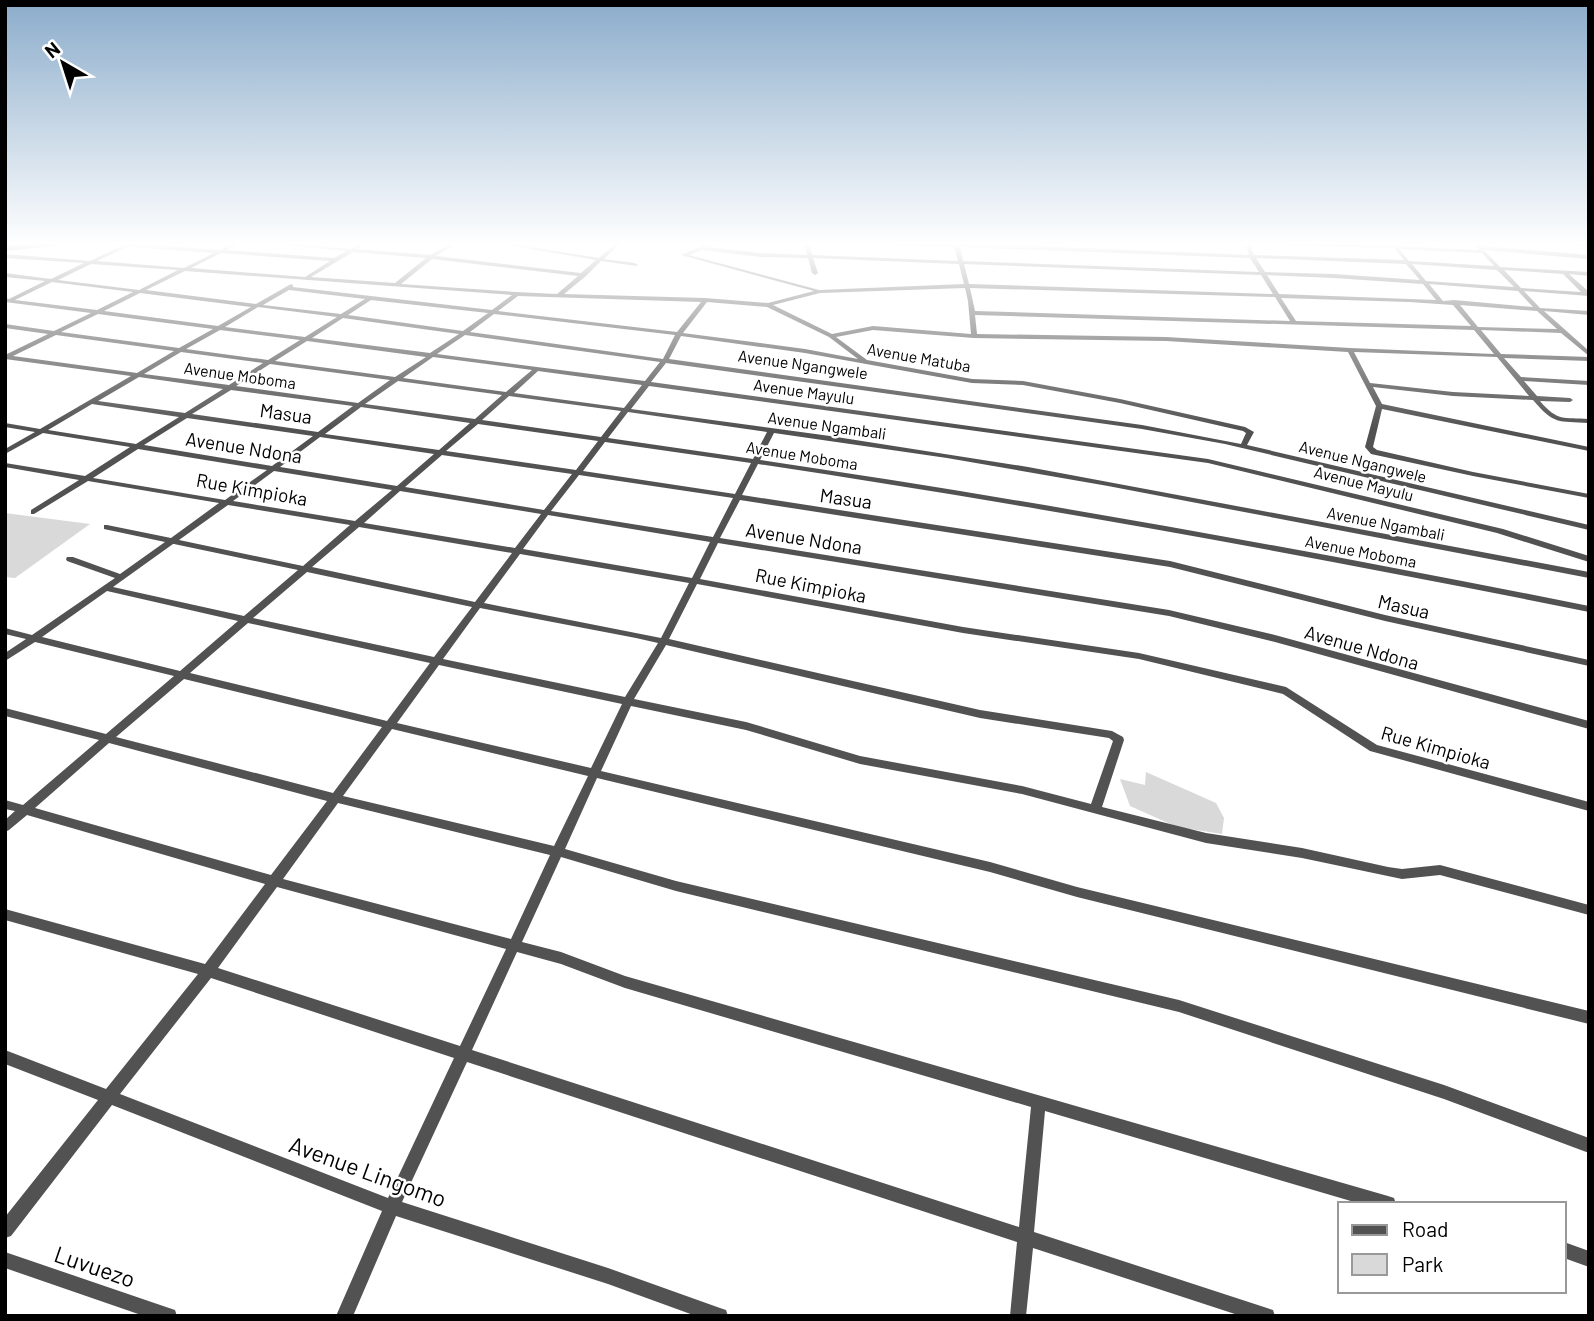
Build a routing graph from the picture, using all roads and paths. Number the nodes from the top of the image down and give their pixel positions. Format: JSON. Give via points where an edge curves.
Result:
{"nodes":[{"id":1,"x":41,"y":305,"type":"edge"},
{"id":2,"x":113,"y":305,"type":"edge"},
{"id":3,"x":246,"y":305,"type":"edge"},
{"id":4,"x":361,"y":305,"type":"edge"},
{"id":5,"x":423,"y":305,"type":"edge"},
{"id":6,"x":503,"y":305,"type":"edge"},
{"id":7,"x":701,"y":305,"type":"edge"},
{"id":8,"x":764,"y":305,"type":"edge"},
{"id":9,"x":768,"y":305,"type":"joint"},
{"id":10,"x":971,"y":305,"type":"edge"},
{"id":11,"x":1284,"y":305,"type":"edge"},
{"id":12,"x":1456,"y":305,"type":"edge"},
{"id":13,"x":1486,"y":305,"type":"edge"},
{"id":14,"x":1535,"y":305,"type":"edge"},
{"id":15,"x":257,"y":306,"type":"junction"},
{"id":16,"x":1539,"y":309,"type":"junction"},
{"id":17,"x":101,"y":311,"type":"junction"},
{"id":18,"x":494,"y":312,"type":"junction"},
{"id":19,"x":973,"y":313,"type":"junction"},
{"id":20,"x":1589,"y":313,"type":"edge"},
{"id":21,"x":344,"y":316,"type":"junction"},
{"id":22,"x":1294,"y":322,"type":"junction"},
{"id":23,"x":5,"y":326,"type":"edge"},
{"id":24,"x":220,"y":327,"type":"junction"},
{"id":25,"x":1474,"y":328,"type":"junction"},
{"id":26,"x":1561,"y":331,"type":"junction"},
{"id":27,"x":56,"y":333,"type":"junction"},
{"id":28,"x":464,"y":334,"type":"junction"},
{"id":29,"x":679,"y":334,"type":"junction"},
{"id":30,"x":831,"y":336,"type":"junction"},
{"id":31,"x":974,"y":336,"type":"junction"},
{"id":32,"x":308,"y":339,"type":"junction"},
{"id":33,"x":1575,"y":342,"type":"junction"},
{"id":34,"x":1589,"y":344,"type":"edge"},
{"id":35,"x":182,"y":350,"type":"junction"},
{"id":36,"x":1350,"y":350,"type":"junction"},
{"id":37,"x":431,"y":355,"type":"junction"},
{"id":38,"x":1498,"y":356,"type":"junction"},
{"id":39,"x":5,"y":357,"type":"edge"},
{"id":40,"x":1589,"y":357,"type":"edge"},
{"id":41,"x":666,"y":359,"type":"junction"},
{"id":42,"x":867,"y":362,"type":"junction"},
{"id":43,"x":272,"y":363,"type":"junction"},
{"id":44,"x":537,"y":370,"type":"junction"},
{"id":45,"x":137,"y":375,"type":"junction"},
{"id":46,"x":397,"y":379,"type":"junction"},
{"id":47,"x":1518,"y":379,"type":"junction"},
{"id":48,"x":645,"y":383,"type":"junction"},
{"id":49,"x":1589,"y":383,"type":"edge"},
{"id":50,"x":1370,"y":385,"type":"junction"},
{"id":51,"x":230,"y":388,"type":"junction"},
{"id":52,"x":506,"y":394,"type":"junction"},
{"id":53,"x":1535,"y":398,"type":"junction"},
{"id":54,"x":1570,"y":400,"type":"dead end"},
{"id":55,"x":92,"y":402,"type":"junction"},
{"id":56,"x":359,"y":405,"type":"junction"},
{"id":57,"x":1379,"y":406,"type":"junction"},
{"id":58,"x":623,"y":411,"type":"junction"},
{"id":59,"x":188,"y":415,"type":"junction"},
{"id":60,"x":1589,"y":421,"type":"edge"},
{"id":61,"x":473,"y":422,"type":"junction"},
{"id":62,"x":5,"y":425,"type":"edge"},
{"id":63,"x":771,"y":431,"type":"junction"},
{"id":64,"x":41,"y":432,"type":"junction"},
{"id":65,"x":323,"y":434,"type":"junction"},
{"id":66,"x":602,"y":441,"type":"junction"},
{"id":67,"x":140,"y":446,"type":"junction"},
{"id":68,"x":1243,"y":446,"type":"junction"},
{"id":69,"x":1589,"y":449,"type":"edge"},
{"id":70,"x":5,"y":452,"type":"edge"},
{"id":71,"x":439,"y":453,"type":"junction"},
{"id":72,"x":753,"y":461,"type":"junction"},
{"id":73,"x":5,"y":465,"type":"edge"},
{"id":74,"x":276,"y":468,"type":"junction"},
{"id":75,"x":577,"y":472,"type":"junction"},
{"id":76,"x":89,"y":480,"type":"junction"},
{"id":77,"x":401,"y":487,"type":"junction"},
{"id":78,"x":1589,"y":496,"type":"edge"},
{"id":79,"x":736,"y":497,"type":"junction"},
{"id":80,"x":227,"y":503,"type":"junction"},
{"id":81,"x":547,"y":511,"type":"junction"},
{"id":82,"x":34,"y":512,"type":"dead end"},
{"id":83,"x":358,"y":525,"type":"junction"},
{"id":84,"x":107,"y":527,"type":"dead end"},
{"id":85,"x":1589,"y":528,"type":"edge"},
{"id":86,"x":714,"y":539,"type":"junction"},
{"id":87,"x":172,"y":542,"type":"junction"},
{"id":88,"x":519,"y":552,"type":"junction"},
{"id":89,"x":70,"y":559,"type":"dead end"},
{"id":90,"x":1589,"y":559,"type":"edge"},
{"id":91,"x":308,"y":568,"type":"junction"},
{"id":92,"x":1589,"y":575,"type":"edge"},
{"id":93,"x":121,"y":577,"type":"junction"},
{"id":94,"x":695,"y":581,"type":"junction"},
{"id":95,"x":106,"y":588,"type":"junction"},
{"id":96,"x":478,"y":605,"type":"junction"},
{"id":97,"x":1589,"y":610,"type":"edge"},
{"id":98,"x":249,"y":619,"type":"junction"},
{"id":99,"x":5,"y":631,"type":"edge"},
{"id":100,"x":34,"y":638,"type":"junction"},
{"id":101,"x":663,"y":642,"type":"junction"},
{"id":102,"x":5,"y":658,"type":"edge"},
{"id":103,"x":438,"y":660,"type":"junction"},
{"id":104,"x":1589,"y":663,"type":"edge"},
{"id":105,"x":184,"y":675,"type":"junction"},
{"id":106,"x":628,"y":701,"type":"junction"},
{"id":107,"x":5,"y":712,"type":"edge"},
{"id":108,"x":391,"y":724,"type":"junction"},
{"id":109,"x":1589,"y":725,"type":"edge"},
{"id":110,"x":108,"y":739,"type":"junction"},
{"id":111,"x":595,"y":773,"type":"junction"},
{"id":112,"x":334,"y":798,"type":"junction"},
{"id":113,"x":5,"y":804,"type":"edge"},
{"id":114,"x":1589,"y":807,"type":"edge"},
{"id":115,"x":26,"y":810,"type":"junction"},
{"id":116,"x":1095,"y":810,"type":"junction"},
{"id":117,"x":5,"y":827,"type":"edge"},
{"id":118,"x":559,"y":852,"type":"junction"},
{"id":119,"x":273,"y":881,"type":"junction"},
{"id":120,"x":1589,"y":910,"type":"edge"},
{"id":121,"x":5,"y":914,"type":"edge"},
{"id":122,"x":513,"y":947,"type":"junction"},
{"id":123,"x":208,"y":971,"type":"junction"},
{"id":124,"x":1589,"y":1018,"type":"edge"},
{"id":125,"x":463,"y":1055,"type":"junction"},
{"id":126,"x":5,"y":1057,"type":"edge"},
{"id":127,"x":110,"y":1096,"type":"junction"},
{"id":128,"x":1039,"y":1103,"type":"junction"},
{"id":129,"x":1589,"y":1146,"type":"edge"},
{"id":130,"x":1381,"y":1202,"type":"edge"},
{"id":131,"x":392,"y":1207,"type":"junction"},
{"id":132,"x":5,"y":1230,"type":"edge"},
{"id":133,"x":1025,"y":1238,"type":"junction"},
{"id":134,"x":1566,"y":1251,"type":"edge"},
{"id":135,"x":1589,"y":1258,"type":"edge"},
{"id":136,"x":5,"y":1260,"type":"edge"},
{"id":137,"x":169,"y":1316,"type":"edge"},
{"id":138,"x":344,"y":1316,"type":"edge"},
{"id":139,"x":720,"y":1316,"type":"edge"},
{"id":140,"x":1018,"y":1316,"type":"edge"},
{"id":141,"x":1267,"y":1316,"type":"edge"}],
"edges":[{"from":1,"to":17,"type":"street","name":"Avenue Mayulu"},
{"from":2,"to":17,"type":"street"},
{"from":3,"to":15,"type":"street","name":"Avenue Ngangwele"},
{"from":4,"to":21,"type":"street"},
{"from":5,"to":18,"type":"street","name":"Avenue Matuba"},
{"from":6,"to":18,"type":"street"},
{"from":7,"to":29,"type":"street"},
{"from":8,"to":9,"type":"street"},
{"from":9,"to":30,"type":"street"},
{"from":10,"to":19,"type":"street"},
{"from":11,"to":22,"type":"street"},
{"from":12,"to":25,"type":"street"},
{"from":13,"to":16,"type":"street"},
{"from":14,"to":16,"type":"street"},
{"from":15,"to":21,"type":"street","name":"Avenue Ngangwele"},
{"from":15,"to":24,"type":"street"},
{"from":16,"to":20,"type":"street"},
{"from":16,"to":26,"type":"street"},
{"from":17,"to":24,"type":"street","name":"Avenue Mayulu"},
{"from":17,"to":27,"type":"street"},
{"from":18,"to":28,"type":"street"},
{"from":18,"to":29,"type":"street","name":"Avenue Matuba"},
{"from":19,"to":22,"type":"street"},
{"from":19,"to":31,"type":"street"},
{"from":21,"to":28,"type":"street","name":"Avenue Ngangwele"},
{"from":21,"to":32,"type":"street"},
{"from":22,"to":25,"type":"street"},
{"from":23,"to":27,"type":"street","name":"Avenue Ngambali"},
{"from":24,"to":32,"type":"street","name":"Avenue Mayulu"},
{"from":24,"to":35,"type":"street"},
{"from":25,"to":26,"type":"street"},
{"from":25,"to":38,"type":"street"},
{"from":26,"to":33,"type":"street"},
{"from":27,"to":35,"type":"street","name":"Avenue Ngambali"},
{"from":27,"to":39,"type":"street"},
{"from":28,"to":37,"type":"street"},
{"from":28,"to":41,"type":"street","name":"Avenue Ngangwele"},
{"from":29,"to":41,"type":"street"},
{"from":29,"to":42,"type":"street","name":"Avenue Matuba"},
{"from":30,"to":31,"type":"street","via":[[873,328]]},
{"from":30,"to":42,"type":"street"},
{"from":31,"to":36,"type":"street","via":[[1166,339]]},
{"from":32,"to":37,"type":"street","name":"Avenue Mayulu"},
{"from":32,"to":43,"type":"street"},
{"from":33,"to":34,"type":"street"},
{"from":33,"to":40,"type":"street"},
{"from":35,"to":43,"type":"street","name":"Avenue Ngambali"},
{"from":35,"to":45,"type":"street"},
{"from":36,"to":38,"type":"street"},
{"from":36,"to":50,"type":"street"},
{"from":37,"to":44,"type":"street","name":"Avenue Mayulu"},
{"from":37,"to":46,"type":"street"},
{"from":38,"to":40,"type":"street"},
{"from":38,"to":47,"type":"street"},
{"from":39,"to":45,"type":"street","name":"Avenue Moboma"},
{"from":41,"to":48,"type":"street"},
{"from":41,"to":68,"type":"street","name":"Avenue Ngangwele","via":[[1129,425]]},
{"from":42,"to":68,"type":"street","name":"Avenue Matuba","via":[[972,381],[1065,390],[1249,431]]},
{"from":43,"to":46,"type":"street","name":"Avenue Ngambali"},
{"from":43,"to":51,"type":"street"},
{"from":44,"to":48,"type":"street","name":"Avenue Mayulu"},
{"from":44,"to":52,"type":"street"},
{"from":45,"to":51,"type":"street","name":"Avenue Moboma"},
{"from":45,"to":55,"type":"street"},
{"from":46,"to":52,"type":"street","name":"Avenue Ngambali"},
{"from":46,"to":56,"type":"street"},
{"from":47,"to":49,"type":"street"},
{"from":47,"to":53,"type":"street"},
{"from":48,"to":58,"type":"street"},
{"from":48,"to":90,"type":"street","name":"Avenue Mayulu","via":[[1208,461],[1500,531]]},
{"from":50,"to":53,"type":"street"},
{"from":50,"to":57,"type":"street"},
{"from":51,"to":56,"type":"street","name":"Avenue Moboma"},
{"from":51,"to":59,"type":"street"},
{"from":52,"to":58,"type":"street","name":"Avenue Ngambali"},
{"from":52,"to":61,"type":"street"},
{"from":53,"to":54,"type":"street"},
{"from":53,"to":60,"type":"street","via":[[1553,417]]},
{"from":55,"to":59,"type":"street","name":"Masua"},
{"from":55,"to":64,"type":"street"},
{"from":56,"to":61,"type":"street","name":"Avenue Moboma"},
{"from":56,"to":65,"type":"street"},
{"from":57,"to":69,"type":"street"},
{"from":57,"to":78,"type":"street","via":[[1369,447],[1374,452]]},
{"from":58,"to":63,"type":"street","name":"Avenue Ngambali"},
{"from":58,"to":66,"type":"street"},
{"from":59,"to":65,"type":"street","name":"Masua"},
{"from":59,"to":67,"type":"street"},
{"from":61,"to":66,"type":"street","name":"Avenue Moboma"},
{"from":61,"to":71,"type":"street"},
{"from":62,"to":64,"type":"street","name":"Avenue Ndona"},
{"from":63,"to":72,"type":"street"},
{"from":63,"to":92,"type":"street","name":"Avenue Ngambali","via":[[1192,497]]},
{"from":64,"to":67,"type":"street","name":"Avenue Ndona"},
{"from":64,"to":70,"type":"street"},
{"from":65,"to":71,"type":"street","name":"Masua"},
{"from":65,"to":74,"type":"street"},
{"from":66,"to":72,"type":"street","name":"Avenue Moboma"},
{"from":66,"to":75,"type":"street"},
{"from":67,"to":74,"type":"street","name":"Avenue Ndona"},
{"from":67,"to":76,"type":"street"},
{"from":68,"to":85,"type":"street","name":"Avenue Ngangwele"},
{"from":71,"to":75,"type":"street","name":"Masua"},
{"from":71,"to":77,"type":"street"},
{"from":72,"to":79,"type":"street"},
{"from":72,"to":97,"type":"street","name":"Avenue Moboma","via":[[1191,531]]},
{"from":73,"to":76,"type":"street","name":"Rue Kimpioka"},
{"from":74,"to":77,"type":"street","name":"Avenue Ndona"},
{"from":74,"to":80,"type":"street"},
{"from":75,"to":79,"type":"street","name":"Masua"},
{"from":75,"to":81,"type":"street"},
{"from":76,"to":80,"type":"street","name":"Rue Kimpioka"},
{"from":76,"to":82,"type":"street"},
{"from":77,"to":81,"type":"street","name":"Avenue Ndona"},
{"from":77,"to":83,"type":"street"},
{"from":79,"to":86,"type":"street"},
{"from":79,"to":104,"type":"street","name":"Masua","via":[[1177,566]]},
{"from":80,"to":83,"type":"street","name":"Rue Kimpioka"},
{"from":80,"to":87,"type":"street"},
{"from":81,"to":86,"type":"street","name":"Avenue Ndona"},
{"from":81,"to":88,"type":"street"},
{"from":83,"to":88,"type":"street","name":"Rue Kimpioka"},
{"from":83,"to":91,"type":"street"},
{"from":84,"to":87,"type":"street"},
{"from":86,"to":94,"type":"street"},
{"from":86,"to":109,"type":"street","name":"Avenue Ndona","via":[[1169,613]]},
{"from":87,"to":91,"type":"street"},
{"from":87,"to":93,"type":"street"},
{"from":88,"to":94,"type":"street","name":"Rue Kimpioka"},
{"from":88,"to":96,"type":"street"},
{"from":89,"to":93,"type":"street"},
{"from":91,"to":96,"type":"street"},
{"from":91,"to":98,"type":"street"},
{"from":93,"to":95,"type":"street"},
{"from":94,"to":101,"type":"street"},
{"from":94,"to":114,"type":"street","name":"Rue Kimpioka","via":[[963,630],[1139,656],[1276,687],[1374,748]]},
{"from":95,"to":98,"type":"street"},
{"from":95,"to":100,"type":"street"},
{"from":96,"to":101,"type":"street"},
{"from":96,"to":103,"type":"street"},
{"from":98,"to":103,"type":"street"},
{"from":98,"to":105,"type":"street"},
{"from":99,"to":100,"type":"street"},
{"from":100,"to":102,"type":"street"},
{"from":100,"to":105,"type":"street"},
{"from":101,"to":106,"type":"street"},
{"from":101,"to":116,"type":"street","via":[[980,714],[1112,735],[1119,740]]},
{"from":103,"to":106,"type":"street"},
{"from":103,"to":108,"type":"street"},
{"from":105,"to":108,"type":"street"},
{"from":105,"to":110,"type":"street"},
{"from":106,"to":111,"type":"street"},
{"from":106,"to":116,"type":"street","via":[[746,726],[860,760],[1022,790]]},
{"from":107,"to":110,"type":"street"},
{"from":108,"to":111,"type":"street"},
{"from":108,"to":112,"type":"street"},
{"from":110,"to":112,"type":"street"},
{"from":110,"to":115,"type":"street"},
{"from":111,"to":118,"type":"street"},
{"from":111,"to":124,"type":"street"},
{"from":112,"to":118,"type":"street"},
{"from":112,"to":119,"type":"street"},
{"from":113,"to":115,"type":"street"},
{"from":115,"to":117,"type":"street"},
{"from":115,"to":119,"type":"street"},
{"from":116,"to":120,"type":"street","via":[[1184,834],[1388,872],[1440,870]]},
{"from":118,"to":122,"type":"street"},
{"from":118,"to":129,"type":"street","via":[[676,886],[1179,1006],[1444,1092]]},
{"from":119,"to":122,"type":"street"},
{"from":119,"to":123,"type":"street"},
{"from":121,"to":123,"type":"street"},
{"from":122,"to":125,"type":"street"},
{"from":122,"to":128,"type":"street"},
{"from":123,"to":125,"type":"street"},
{"from":123,"to":127,"type":"street"},
{"from":125,"to":131,"type":"street"},
{"from":125,"to":133,"type":"street"},
{"from":126,"to":127,"type":"street","name":"Avenue Lingomo"},
{"from":127,"to":131,"type":"street","name":"Avenue Lingomo"},
{"from":127,"to":132,"type":"street"},
{"from":128,"to":130,"type":"street"},
{"from":128,"to":133,"type":"street"},
{"from":131,"to":138,"type":"street"},
{"from":131,"to":139,"type":"street","name":"Avenue Lingomo"},
{"from":133,"to":140,"type":"street"},
{"from":133,"to":141,"type":"street"},
{"from":134,"to":135,"type":"street"},
{"from":136,"to":137,"type":"street","name":"Luvuezo"}]}
